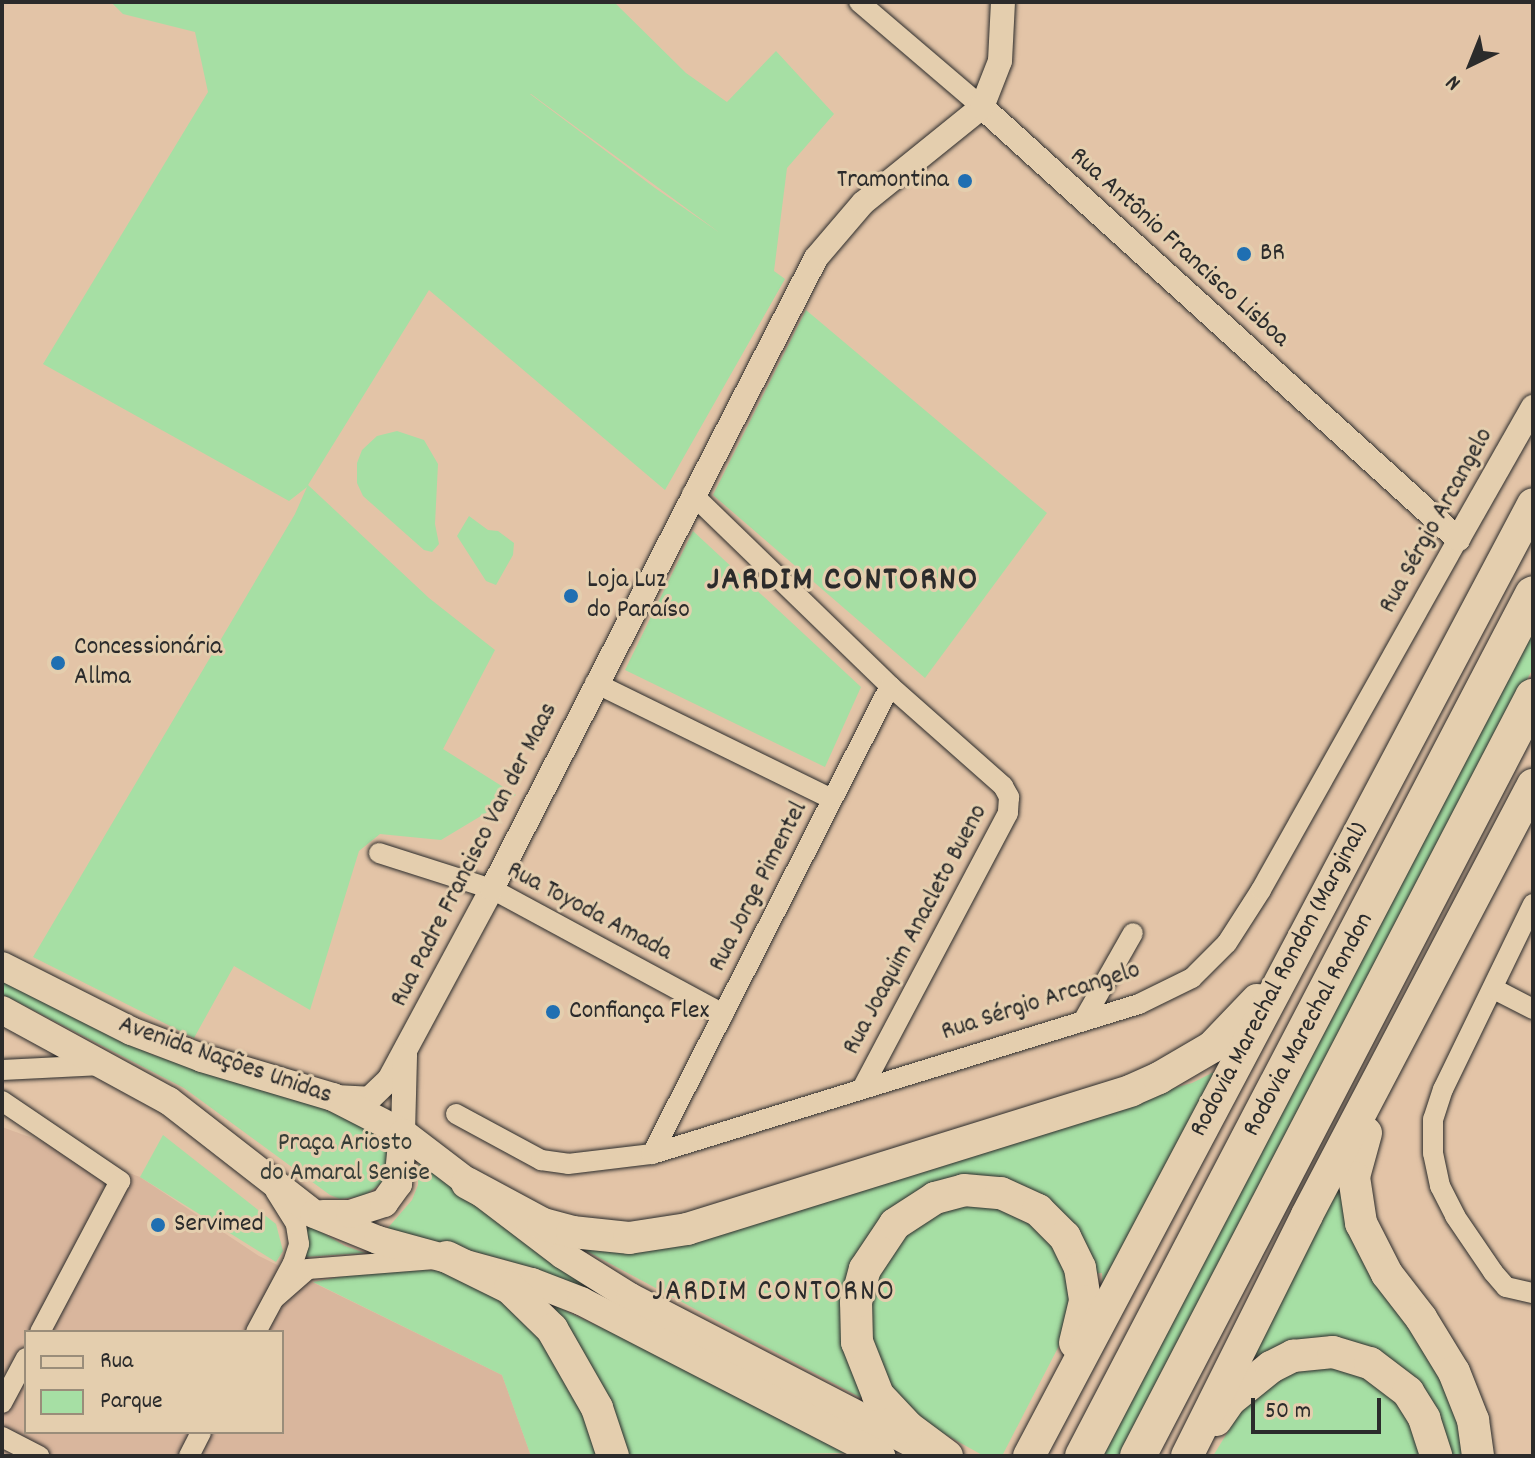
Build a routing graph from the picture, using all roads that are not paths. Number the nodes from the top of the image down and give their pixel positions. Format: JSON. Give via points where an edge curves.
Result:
{"nodes":[{"id":1,"x":859,"y":2,"type":"edge"},
{"id":2,"x":1003,"y":2,"type":"edge"},
{"id":3,"x":1023,"y":53,"type":"dead end"},
{"id":4,"x":1000,"y":61,"type":"junction"},
{"id":5,"x":982,"y":107,"type":"junction"},
{"id":6,"x":1533,"y":407,"type":"edge"},
{"id":7,"x":692,"y":494,"type":"junction"},
{"id":8,"x":1533,"y":504,"type":"edge"},
{"id":9,"x":1458,"y":539,"type":"junction"},
{"id":10,"x":1533,"y":594,"type":"edge"},
{"id":11,"x":595,"y":683,"type":"junction"},
{"id":12,"x":890,"y":686,"type":"junction"},
{"id":13,"x":1533,"y":697,"type":"edge"},
{"id":14,"x":1533,"y":785,"type":"edge"},
{"id":15,"x":832,"y":799,"type":"junction"},
{"id":16,"x":379,"y":853,"type":"dead end"},
{"id":17,"x":492,"y":889,"type":"junction"},
{"id":18,"x":1533,"y":904,"type":"edge"},
{"id":19,"x":1133,"y":933,"type":"dead end"},
{"id":20,"x":1300,"y":944,"type":"junction"},
{"id":21,"x":2,"y":966,"type":"edge"},
{"id":22,"x":1494,"y":989,"type":"junction"},
{"id":23,"x":1533,"y":1009,"type":"edge"},
{"id":24,"x":2,"y":1010,"type":"edge"},
{"id":25,"x":723,"y":1014,"type":"junction"},
{"id":26,"x":1083,"y":1021,"type":"junction"},
{"id":27,"x":1400,"y":1039,"type":"junction"},
{"id":28,"x":405,"y":1053,"type":"junction"},
{"id":29,"x":105,"y":1065,"type":"junction"},
{"id":30,"x":2,"y":1070,"type":"edge"},
{"id":31,"x":863,"y":1087,"type":"junction"},
{"id":32,"x":333,"y":1097,"type":"junction"},
{"id":33,"x":2,"y":1101,"type":"edge"},
{"id":34,"x":456,"y":1114,"type":"dead end"},
{"id":35,"x":403,"y":1133,"type":"junction"},
{"id":36,"x":652,"y":1154,"type":"junction"},
{"id":37,"x":264,"y":1174,"type":"junction"},
{"id":38,"x":467,"y":1183,"type":"junction"},
{"id":39,"x":314,"y":1214,"type":"junction"},
{"id":40,"x":447,"y":1257,"type":"junction"},
{"id":41,"x":1533,"y":1293,"type":"edge"},
{"id":42,"x":275,"y":1298,"type":"junction"},
{"id":43,"x":41,"y":1330,"type":"edge"},
{"id":44,"x":257,"y":1330,"type":"edge"},
{"id":45,"x":24,"y":1362,"type":"edge"},
{"id":46,"x":2,"y":1403,"type":"edge"},
{"id":47,"x":1049,"y":1417,"type":"junction"},
{"id":48,"x":200,"y":1434,"type":"edge"},
{"id":49,"x":2,"y":1437,"type":"edge"},
{"id":50,"x":1031,"y":1453,"type":"edge"},
{"id":51,"x":39,"y":1456,"type":"edge"},
{"id":52,"x":189,"y":1456,"type":"edge"},
{"id":53,"x":613,"y":1456,"type":"edge"},
{"id":54,"x":881,"y":1456,"type":"edge"},
{"id":55,"x":937,"y":1456,"type":"edge"},
{"id":56,"x":947,"y":1456,"type":"edge"},
{"id":57,"x":1083,"y":1456,"type":"edge"},
{"id":58,"x":1138,"y":1456,"type":"edge"},
{"id":59,"x":1189,"y":1456,"type":"edge"},
{"id":60,"x":1436,"y":1456,"type":"edge"},
{"id":61,"x":1478,"y":1456,"type":"edge"}],
"edges":[{"from":1,"to":5,"type":"street","name":"Rua Antônio Francisco Lisboa"},
{"from":2,"to":4,"type":"street"},
{"from":3,"to":4,"type":"street"},
{"from":4,"to":5,"type":"street"},
{"from":5,"to":7,"type":"street","via":[[863,203],[816,258]]},
{"from":5,"to":9,"type":"street","name":"Rua Antônio Francisco Lisboa"},
{"from":6,"to":9,"type":"street","name":"Rua Sérgio Arcangelo"},
{"from":7,"to":11,"type":"street"},
{"from":7,"to":12,"type":"street"},
{"from":8,"to":20,"type":"highway","name":"Rodovia Marechal Rondon (Marginal)"},
{"from":9,"to":26,"type":"street","name":"Rua Sérgio Arcangelo","via":[[1227,943],[1192,978],[1139,1004]]},
{"from":10,"to":57,"type":"highway","name":"Rodovia Marechal Rondon"},
{"from":11,"to":15,"type":"street"},
{"from":11,"to":17,"type":"street","name":"Rua Padre Francisco Van der Maas"},
{"from":12,"to":15,"type":"street","name":"Rua Jorge Pimentel"},
{"from":12,"to":31,"type":"street","name":"Rua Joaquim Anacleto Bueno","via":[[1000,783],[1009,797],[1008,813]]},
{"from":13,"to":58,"type":"highway","name":"Rodovia Marechal Rondon"},
{"from":14,"to":27,"type":"highway"},
{"from":15,"to":25,"type":"street","name":"Rua Jorge Pimentel"},
{"from":16,"to":17,"type":"street","name":"Rua Toyoda Amada"},
{"from":17,"to":25,"type":"street","name":"Rua Toyoda Amada"},
{"from":17,"to":28,"type":"street","name":"Rua Padre Francisco Van der Maas"},
{"from":18,"to":22,"type":"street"},
{"from":19,"to":26,"type":"street"},
{"from":20,"to":38,"type":"highway","via":[[1224,1036],[1159,1078],[687,1229],[629,1238],[572,1232],[543,1224]]},
{"from":20,"to":47,"type":"highway","name":"Rodovia Marechal Rondon (Marginal)"},
{"from":21,"to":32,"type":"main road","name":"Avenida Nações Unidas","via":[[97,1016],[169,1046]]},
{"from":22,"to":23,"type":"street"},
{"from":22,"to":41,"type":"street","via":[[1443,1089],[1433,1119],[1433,1153],[1440,1186],[1486,1262],[1506,1287]]},
{"from":24,"to":29,"type":"main road","name":"Avenida Nações Unidas"},
{"from":25,"to":36,"type":"street","name":"Rua Jorge Pimentel"},
{"from":26,"to":31,"type":"street","name":"Rua Sérgio Arcangelo"},
{"from":27,"to":59,"type":"highway","via":[[1263,1300]]},
{"from":27,"to":61,"type":"highway","via":[[1360,1148],[1355,1197],[1373,1251],[1454,1372],[1473,1420]]},
{"from":28,"to":32,"type":"street","name":"Rua Padre Francisco Van der Maas","via":[[389,1080],[369,1099]]},
{"from":28,"to":35,"type":"street"},
{"from":29,"to":30,"type":"street"},
{"from":29,"to":37,"type":"main road","name":"Avenida Nações Unidas","via":[[191,1116]]},
{"from":31,"to":36,"type":"street","name":"Rua Sérgio Arcangelo"},
{"from":32,"to":35,"type":"main road","name":"Avenida Nações Unidas"},
{"from":33,"to":43,"type":"street","via":[[120,1181]]},
{"from":34,"to":36,"type":"street","name":"Rua Sérgio Arcangelo","via":[[541,1160],[568,1164]]},
{"from":35,"to":38,"type":"main road","name":"Avenida Nações Unidas"},
{"from":35,"to":39,"type":"main road","via":[[398,1184],[384,1203],[350,1214]]},
{"from":37,"to":39,"type":"main road","name":"Avenida Nações Unidas"},
{"from":37,"to":42,"type":"street","via":[[299,1235],[298,1253]]},
{"from":38,"to":55,"type":"main road","name":"Avenida Nações Unidas","via":[[630,1297]]},
{"from":39,"to":40,"type":"main road","name":"Avenida Nações Unidas","via":[[378,1240]]},
{"from":40,"to":42,"type":"street","via":[[308,1269]]},
{"from":40,"to":53,"type":"highway","via":[[510,1288],[552,1329],[597,1408]]},
{"from":40,"to":54,"type":"main road","name":"Avenida Nações Unidas","via":[[532,1282],[606,1312]]},
{"from":42,"to":44,"type":"street"},
{"from":45,"to":46,"type":"street"},
{"from":47,"to":50,"type":"highway","name":"Rodovia Marechal Rondon (Marginal)"},
{"from":47,"to":56,"type":"highway","via":[[1082,1322],[1084,1281],[1073,1251],[1052,1222],[1020,1200],[984,1190],[935,1198],[906,1214],[874,1251],[856,1302],[856,1332],[862,1363],[878,1395],[908,1427]]},
{"from":48,"to":52,"type":"street"},
{"from":49,"to":51,"type":"street"},
{"from":59,"to":60,"type":"highway","via":[[1248,1384],[1293,1356],[1333,1352],[1370,1363],[1408,1392],[1424,1418]]}]}
